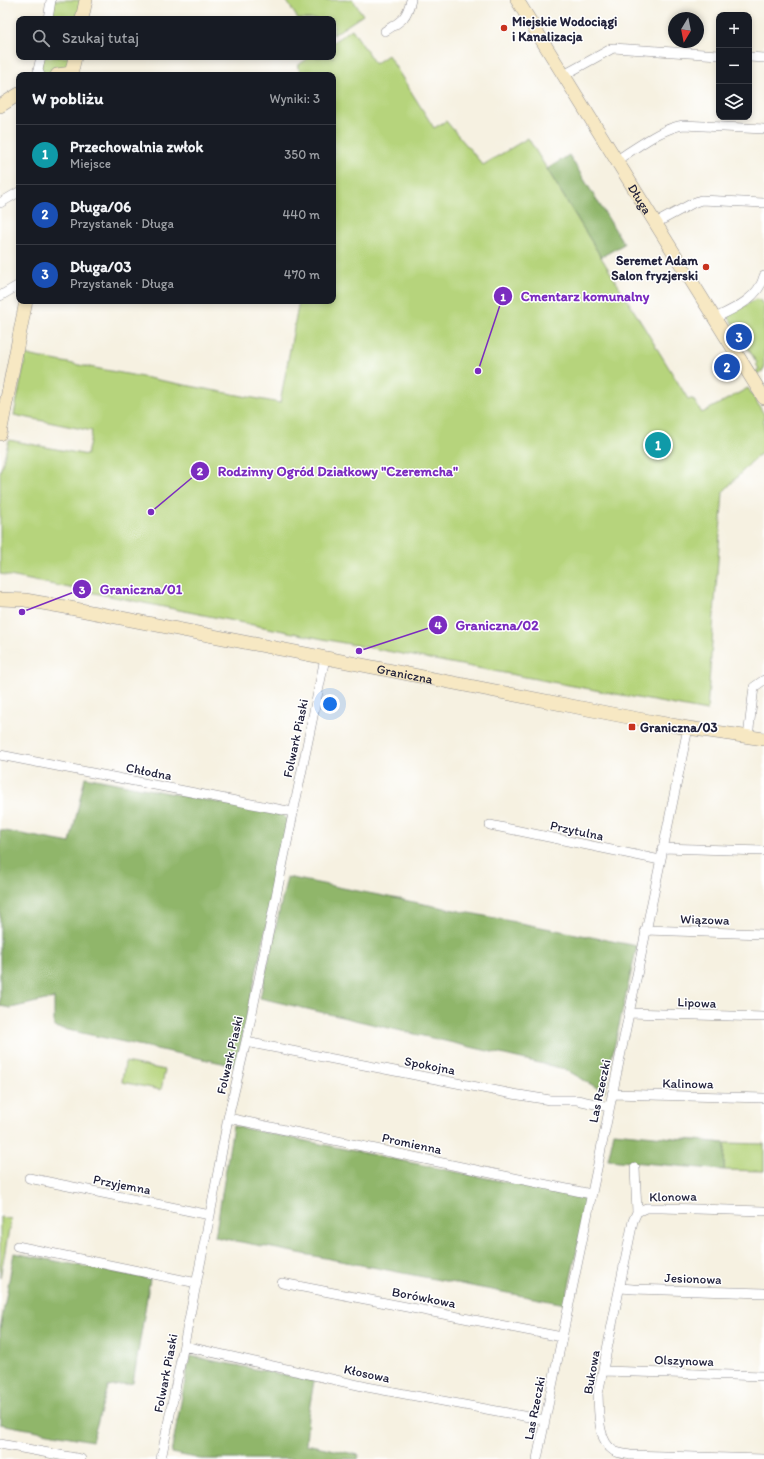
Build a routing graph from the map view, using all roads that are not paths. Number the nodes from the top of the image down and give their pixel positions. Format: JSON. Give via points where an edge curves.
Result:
{"nodes":[{"id":1,"x":51,"y":0,"type":"edge"},
{"id":2,"x":86,"y":0,"type":"edge"},
{"id":3,"x":411,"y":0,"type":"edge"},
{"id":4,"x":518,"y":1,"type":"edge"},
{"id":5,"x":48,"y":16,"type":"edge"},
{"id":6,"x":83,"y":16,"type":"edge"},
{"id":7,"x":385,"y":31,"type":"dead end"},
{"id":8,"x":716,"y":55,"type":"edge"},
{"id":9,"x":752,"y":57,"type":"edge"},
{"id":10,"x":764,"y":58,"type":"edge"},
{"id":11,"x":40,"y":60,"type":"edge"},
{"id":12,"x":74,"y":60,"type":"edge"},
{"id":13,"x":39,"y":72,"type":"edge"},
{"id":14,"x":71,"y":72,"type":"edge"},
{"id":15,"x":564,"y":75,"type":"junction"},
{"id":16,"x":16,"y":96,"type":"edge"},
{"id":17,"x":0,"y":106,"type":"edge"},
{"id":18,"x":764,"y":129,"type":"edge"},
{"id":19,"x":618,"y":161,"type":"junction"},
{"id":20,"x":16,"y":194,"type":"edge"},
{"id":21,"x":0,"y":203,"type":"edge"},
{"id":22,"x":764,"y":203,"type":"edge"},
{"id":23,"x":656,"y":223,"type":"junction"},
{"id":24,"x":764,"y":276,"type":"edge"},
{"id":25,"x":16,"y":287,"type":"edge"},
{"id":26,"x":0,"y":296,"type":"edge"},
{"id":27,"x":25,"y":304,"type":"edge"},
{"id":28,"x":715,"y":318,"type":"junction"},
{"id":29,"x":4,"y":392,"type":"edge"},
{"id":30,"x":764,"y":398,"type":"edge"},
{"id":31,"x":0,"y":434,"type":"edge"},
{"id":32,"x":0,"y":599,"type":"edge"},
{"id":33,"x":325,"y":658,"type":"junction"},
{"id":34,"x":764,"y":680,"type":"edge"},
{"id":35,"x":688,"y":728,"type":"junction"},
{"id":36,"x":748,"y":737,"type":"junction"},
{"id":37,"x":764,"y":739,"type":"edge"},
{"id":38,"x":0,"y":755,"type":"edge"},
{"id":39,"x":293,"y":812,"type":"junction"},
{"id":40,"x":490,"y":825,"type":"dead end"},
{"id":41,"x":662,"y":848,"type":"junction"},
{"id":42,"x":764,"y":851,"type":"edge"},
{"id":43,"x":660,"y":860,"type":"junction"},
{"id":44,"x":645,"y":930,"type":"junction"},
{"id":45,"x":764,"y":934,"type":"edge"},
{"id":46,"x":628,"y":1013,"type":"junction"},
{"id":47,"x":764,"y":1017,"type":"edge"},
{"id":48,"x":246,"y":1042,"type":"junction"},
{"id":49,"x":612,"y":1094,"type":"junction"},
{"id":50,"x":764,"y":1098,"type":"edge"},
{"id":51,"x":609,"y":1107,"type":"junction"},
{"id":52,"x":228,"y":1118,"type":"junction"},
{"id":53,"x":635,"y":1168,"type":"dead end"},
{"id":54,"x":29,"y":1178,"type":"dead end"},
{"id":55,"x":591,"y":1194,"type":"junction"},
{"id":56,"x":764,"y":1211,"type":"edge"},
{"id":57,"x":637,"y":1212,"type":"junction"},
{"id":58,"x":210,"y":1215,"type":"junction"},
{"id":59,"x":17,"y":1246,"type":"dead end"},
{"id":60,"x":197,"y":1283,"type":"junction"},
{"id":61,"x":282,"y":1283,"type":"dead end"},
{"id":62,"x":621,"y":1288,"type":"junction"},
{"id":63,"x":764,"y":1293,"type":"edge"},
{"id":64,"x":562,"y":1337,"type":"junction"},
{"id":65,"x":184,"y":1346,"type":"junction"},
{"id":66,"x":604,"y":1371,"type":"junction"},
{"id":67,"x":764,"y":1376,"type":"edge"},
{"id":68,"x":545,"y":1420,"type":"junction"},
{"id":69,"x":0,"y":1444,"type":"edge"},
{"id":70,"x":81,"y":1459,"type":"edge"},
{"id":71,"x":161,"y":1459,"type":"edge"},
{"id":72,"x":537,"y":1459,"type":"edge"},
{"id":73,"x":764,"y":1459,"type":"edge"}],
"edges":[{"from":1,"to":5,"type":"street"},
{"from":2,"to":6,"type":"main road"},
{"from":3,"to":7,"type":"street","via":[[403,20]]},
{"from":4,"to":15,"type":"main road","name":"Długa"},
{"from":8,"to":15,"type":"street","via":[[613,48]]},
{"from":9,"to":10,"type":"street"},
{"from":11,"to":13,"type":"street"},
{"from":12,"to":14,"type":"main road"},
{"from":15,"to":19,"type":"main road","name":"Długa"},
{"from":16,"to":17,"type":"main road"},
{"from":18,"to":19,"type":"street","via":[[673,126]]},
{"from":19,"to":23,"type":"main road","name":"Długa"},
{"from":20,"to":21,"type":"street"},
{"from":22,"to":23,"type":"street","via":[[701,200]]},
{"from":23,"to":28,"type":"main road","name":"Długa"},
{"from":24,"to":28,"type":"street","via":[[762,285],[750,297]]},
{"from":25,"to":26,"type":"street"},
{"from":27,"to":29,"type":"main road"},
{"from":28,"to":30,"type":"main road","name":"Długa"},
{"from":29,"to":31,"type":"main road"},
{"from":32,"to":33,"type":"main road","name":"Graniczna","via":[[45,603]]},
{"from":33,"to":35,"type":"main road","name":"Graniczna"},
{"from":33,"to":39,"type":"street","name":"Folwark Piaski"},
{"from":34,"to":36,"type":"street","via":[[754,687]]},
{"from":35,"to":36,"type":"main road","name":"Graniczna"},
{"from":35,"to":41,"type":"street","name":"Las Rzeczki"},
{"from":36,"to":37,"type":"main road","name":"Graniczna"},
{"from":38,"to":39,"type":"street","name":"Chłodna"},
{"from":39,"to":48,"type":"street","name":"Folwark Piaski"},
{"from":40,"to":43,"type":"street","name":"Przytulna"},
{"from":41,"to":42,"type":"street"},
{"from":41,"to":43,"type":"street","name":"Las Rzeczki"},
{"from":43,"to":44,"type":"street","name":"Las Rzeczki"},
{"from":44,"to":45,"type":"street","name":"Wiązowa"},
{"from":44,"to":46,"type":"street","name":"Las Rzeczki"},
{"from":46,"to":47,"type":"street","name":"Lipowa"},
{"from":46,"to":49,"type":"street","name":"Las Rzeczki"},
{"from":48,"to":51,"type":"street","name":"Spokojna","via":[[513,1094],[550,1100],[577,1100]]},
{"from":48,"to":52,"type":"street","name":"Folwark Piaski"},
{"from":49,"to":50,"type":"street","name":"Kalinowa"},
{"from":49,"to":51,"type":"street","name":"Las Rzeczki"},
{"from":51,"to":55,"type":"street","name":"Las Rzeczki"},
{"from":52,"to":55,"type":"street","name":"Promienna"},
{"from":52,"to":58,"type":"street","name":"Folwark Piaski"},
{"from":53,"to":57,"type":"street"},
{"from":54,"to":58,"type":"street","name":"Przyjemna"},
{"from":55,"to":64,"type":"street","name":"Las Rzeczki"},
{"from":56,"to":57,"type":"street","name":"Klonowa","via":[[646,1208]]},
{"from":57,"to":62,"type":"street","name":"Klonowa"},
{"from":58,"to":60,"type":"street","name":"Folwark Piaski"},
{"from":59,"to":60,"type":"street"},
{"from":60,"to":65,"type":"street","name":"Folwark Piaski"},
{"from":61,"to":64,"type":"street","name":"Borówkowa"},
{"from":62,"to":63,"type":"street","name":"Jesionowa"},
{"from":62,"to":66,"type":"street","name":"Bukowa"},
{"from":64,"to":68,"type":"street","name":"Las Rzeczki"},
{"from":65,"to":68,"type":"street","name":"Kłosowa","via":[[367,1387]]},
{"from":65,"to":71,"type":"street","name":"Folwark Piaski"},
{"from":66,"to":67,"type":"street","name":"Olszynowa"},
{"from":66,"to":73,"type":"street","name":"Bukowa","via":[[598,1394],[599,1417],[606,1444],[614,1451],[630,1455]]},
{"from":68,"to":72,"type":"street","name":"Las Rzeczki"},
{"from":69,"to":70,"type":"street"}]}
